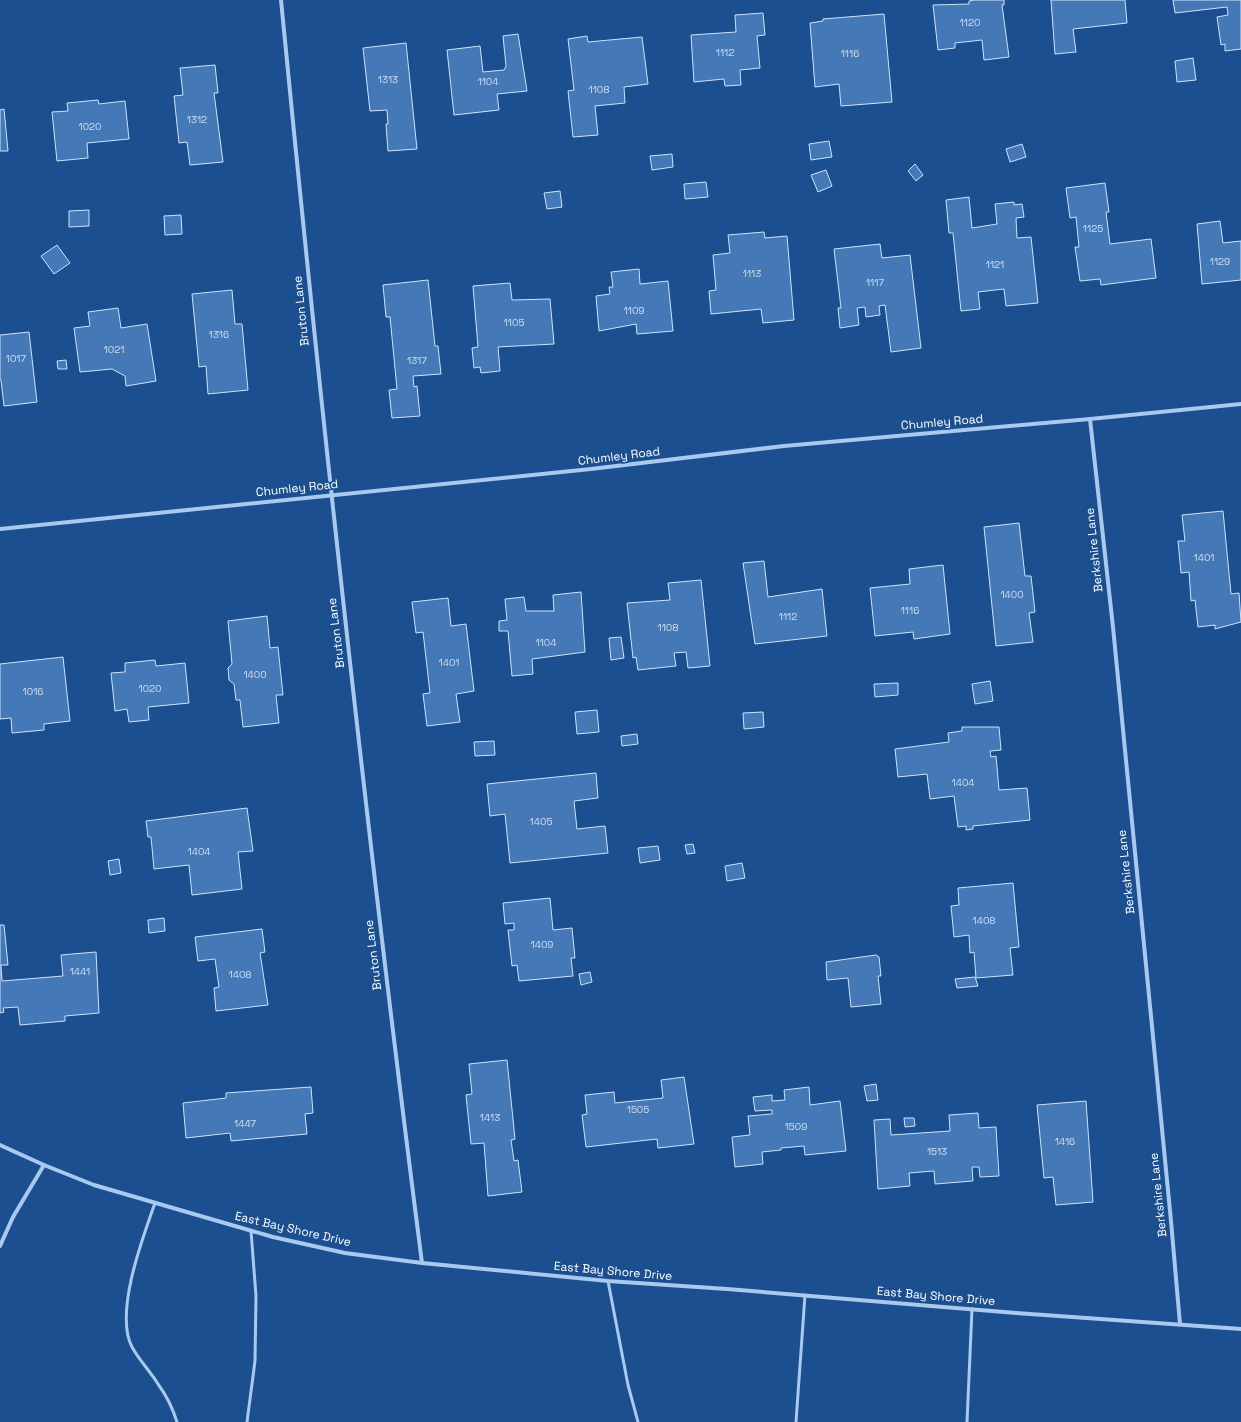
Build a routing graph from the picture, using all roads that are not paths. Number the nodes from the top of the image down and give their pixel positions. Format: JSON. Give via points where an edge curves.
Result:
{"nodes":[{"id":1,"x":281,"y":0,"type":"edge"},
{"id":2,"x":1241,"y":404,"type":"edge"},
{"id":3,"x":1090,"y":419,"type":"junction"},
{"id":4,"x":330,"y":495,"type":"junction"},
{"id":5,"x":0,"y":529,"type":"edge"},
{"id":6,"x":0,"y":1145,"type":"edge"},
{"id":7,"x":44,"y":1165,"type":"junction"},
{"id":8,"x":155,"y":1203,"type":"junction"},
{"id":9,"x":251,"y":1231,"type":"junction"},
{"id":10,"x":0,"y":1246,"type":"edge"},
{"id":11,"x":422,"y":1263,"type":"junction"},
{"id":12,"x":608,"y":1282,"type":"junction"},
{"id":13,"x":805,"y":1295,"type":"junction"},
{"id":14,"x":972,"y":1309,"type":"junction"},
{"id":15,"x":1180,"y":1324,"type":"junction"},
{"id":16,"x":1241,"y":1329,"type":"edge"},
{"id":17,"x":177,"y":1422,"type":"edge"},
{"id":18,"x":247,"y":1422,"type":"edge"},
{"id":19,"x":638,"y":1422,"type":"edge"},
{"id":20,"x":796,"y":1422,"type":"edge"},
{"id":21,"x":967,"y":1422,"type":"edge"}],
"edges":[{"from":1,"to":4,"type":"street","name":"Bruton Lane"},
{"from":2,"to":3,"type":"street","name":"Chumley Road"},
{"from":3,"to":4,"type":"street","name":"Chumley Road","via":[[784,446],[591,469]]},
{"from":3,"to":15,"type":"street","name":"Berkshire Lane","via":[[1113,627]]},
{"from":4,"to":5,"type":"street","name":"Chumley Road"},
{"from":4,"to":11,"type":"street","name":"Bruton Lane","via":[[393,1039]]},
{"from":6,"to":7,"type":"street","name":"East Bay Shore Drive"},
{"from":7,"to":8,"type":"street","name":"East Bay Shore Drive","via":[[94,1185]]},
{"from":7,"to":10,"type":"street","via":[[13,1217]]},
{"from":8,"to":9,"type":"street","name":"East Bay Shore Drive"},
{"from":8,"to":17,"type":"lane","via":[[138,1250],[126,1324],[131,1345],[158,1384]]},
{"from":9,"to":11,"type":"street","name":"East Bay Shore Drive","via":[[345,1253]]},
{"from":9,"to":18,"type":"lane","via":[[256,1296],[255,1361]]},
{"from":11,"to":12,"type":"street","name":"East Bay Shore Drive"},
{"from":12,"to":13,"type":"street","name":"East Bay Shore Drive"},
{"from":12,"to":19,"type":"lane","via":[[628,1385]]},
{"from":13,"to":14,"type":"street","name":"East Bay Shore Drive"},
{"from":13,"to":20,"type":"lane"},
{"from":14,"to":15,"type":"street","name":"East Bay Shore Drive"},
{"from":14,"to":21,"type":"lane"},
{"from":15,"to":16,"type":"street","name":"East Bay Shore Drive"}]}
